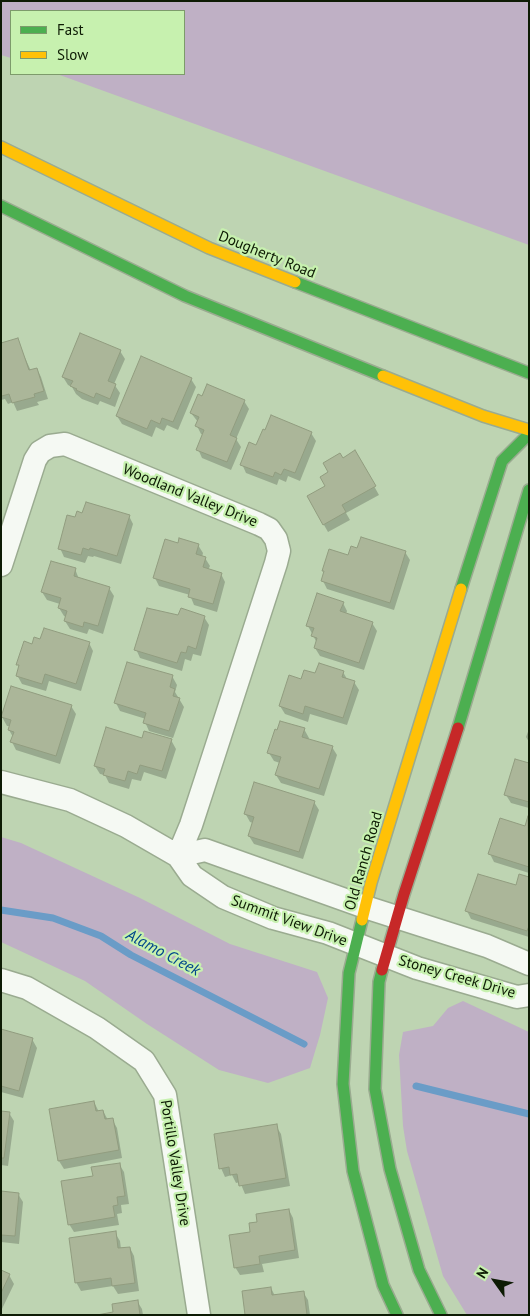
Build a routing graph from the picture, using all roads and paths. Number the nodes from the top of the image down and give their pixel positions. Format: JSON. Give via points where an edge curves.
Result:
{"nodes":[{"id":1,"x":1,"y":148,"type":"edge"},
{"id":2,"x":1,"y":206,"type":"edge"},
{"id":3,"x":529,"y":373,"type":"edge"},
{"id":4,"x":529,"y":430,"type":"edge"},
{"id":5,"x":529,"y":434,"type":"edge"},
{"id":6,"x":529,"y":490,"type":"edge"},
{"id":7,"x":1,"y":565,"type":"edge"},
{"id":8,"x":1,"y":782,"type":"edge"},
{"id":9,"x":178,"y":856,"type":"junction"},
{"id":10,"x":365,"y":907,"type":"junction"},
{"id":11,"x":397,"y":918,"type":"junction"},
{"id":12,"x":356,"y":945,"type":"junction"},
{"id":13,"x":387,"y":955,"type":"junction"},
{"id":14,"x":529,"y":964,"type":"edge"},
{"id":15,"x":1,"y":980,"type":"edge"},
{"id":16,"x":529,"y":995,"type":"edge"},
{"id":17,"x":199,"y":1315,"type":"edge"},
{"id":18,"x":397,"y":1315,"type":"edge"},
{"id":19,"x":441,"y":1315,"type":"edge"}],
"edges":[{"from":1,"to":3,"type":"street","name":"Dougherty Road","via":[[209,248]]},
{"from":2,"to":4,"type":"street","via":[[185,296],[483,416]]},
{"from":5,"to":10,"type":"street","name":"Old Ranch Road","via":[[502,461]]},
{"from":6,"to":11,"type":"street","via":[[452,750]]},
{"from":7,"to":9,"type":"street","name":"Woodland Valley Drive","via":[[35,460],[50,446],[65,444],[259,524],[269,529],[276,539],[279,551],[276,563]]},
{"from":8,"to":9,"type":"street","name":"Summit View Drive","via":[[70,800],[126,826]]},
{"from":9,"to":10,"type":"street","via":[[205,850]]},
{"from":9,"to":12,"type":"street","name":"Summit View Drive","via":[[192,876],[223,897],[273,918]]},
{"from":10,"to":11,"type":"street"},
{"from":10,"to":12,"type":"street","name":"Old Ranch Road"},
{"from":11,"to":13,"type":"street"},
{"from":11,"to":14,"type":"street","via":[[487,946]]},
{"from":12,"to":13,"type":"street","name":"Summit View Drive"},
{"from":12,"to":18,"type":"street","name":"Old Ranch Road","via":[[349,974],[343,1084],[353,1171],[383,1285]]},
{"from":13,"to":16,"type":"street","name":"Stoney Creek Drive","via":[[417,968],[517,997]]},
{"from":13,"to":19,"type":"street","via":[[379,982],[375,1089],[390,1169],[419,1270]]},
{"from":15,"to":17,"type":"street","name":"Portillo Valley Drive","via":[[27,988],[97,1028],[144,1061],[166,1095]]}]}
